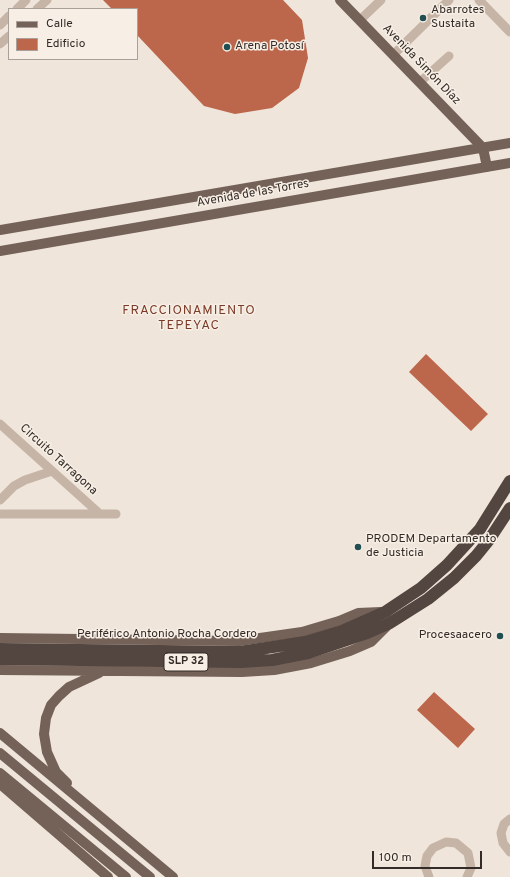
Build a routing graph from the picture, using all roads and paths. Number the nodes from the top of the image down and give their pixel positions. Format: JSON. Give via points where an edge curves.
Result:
{"nodes":[{"id":1,"x":26,"y":0,"type":"edge"},
{"id":2,"x":47,"y":0,"type":"edge"},
{"id":3,"x":340,"y":0,"type":"edge"},
{"id":4,"x":381,"y":0,"type":"edge"},
{"id":5,"x":449,"y":0,"type":"edge"},
{"id":6,"x":480,"y":0,"type":"edge"},
{"id":7,"x":18,"y":8,"type":"edge"},
{"id":8,"x":38,"y":8,"type":"edge"},
{"id":9,"x":8,"y":17,"type":"edge"},
{"id":10,"x":360,"y":20,"type":"junction"},
{"id":11,"x":0,"y":25,"type":"edge"},
{"id":12,"x":510,"y":32,"type":"edge"},
{"id":13,"x":8,"y":37,"type":"edge"},
{"id":14,"x":0,"y":44,"type":"edge"},
{"id":15,"x":393,"y":54,"type":"junction"},
{"id":16,"x":449,"y":56,"type":"dead end"},
{"id":17,"x":420,"y":82,"type":"junction"},
{"id":18,"x":510,"y":143,"type":"edge"},
{"id":19,"x":483,"y":148,"type":"junction"},
{"id":20,"x":510,"y":163,"type":"edge"},
{"id":21,"x":487,"y":167,"type":"junction"},
{"id":22,"x":0,"y":230,"type":"edge"},
{"id":23,"x":0,"y":251,"type":"edge"},
{"id":24,"x":1,"y":426,"type":"edge"},
{"id":25,"x":52,"y":472,"type":"junction"},
{"id":26,"x":510,"y":482,"type":"edge"},
{"id":27,"x":0,"y":500,"type":"edge"},
{"id":28,"x":510,"y":508,"type":"edge"},
{"id":29,"x":0,"y":514,"type":"edge"},
{"id":30,"x":100,"y":514,"type":"junction"},
{"id":31,"x":116,"y":514,"type":"dead end"},
{"id":32,"x":387,"y":617,"type":"junction"},
{"id":33,"x":365,"y":628,"type":"junction"},
{"id":34,"x":0,"y":638,"type":"edge"},
{"id":35,"x":0,"y":649,"type":"edge"},
{"id":36,"x":0,"y":659,"type":"edge"},
{"id":37,"x":0,"y":670,"type":"edge"},
{"id":38,"x":104,"y":671,"type":"junction"},
{"id":39,"x":0,"y":734,"type":"edge"},
{"id":40,"x":0,"y":753,"type":"edge"},
{"id":41,"x":0,"y":773,"type":"edge"},
{"id":42,"x":0,"y":784,"type":"edge"},
{"id":43,"x":91,"y":809,"type":"junction"},
{"id":44,"x":510,"y":818,"type":"edge"},
{"id":45,"x":510,"y":852,"type":"edge"},
{"id":46,"x":108,"y":877,"type":"edge"},
{"id":47,"x":126,"y":877,"type":"edge"},
{"id":48,"x":150,"y":877,"type":"edge"},
{"id":49,"x":174,"y":877,"type":"edge"},
{"id":50,"x":429,"y":877,"type":"edge"},
{"id":51,"x":467,"y":877,"type":"edge"}],
"edges":[{"from":1,"to":7,"type":"street"},
{"from":2,"to":8,"type":"street"},
{"from":3,"to":10,"type":"main road","name":"Avenida Simón Díaz"},
{"from":4,"to":10,"type":"street"},
{"from":5,"to":15,"type":"street"},
{"from":6,"to":12,"type":"street"},
{"from":9,"to":11,"type":"street"},
{"from":10,"to":15,"type":"main road","name":"Avenida Simón Díaz"},
{"from":13,"to":14,"type":"street"},
{"from":15,"to":17,"type":"main road","name":"Avenida Simón Díaz"},
{"from":16,"to":17,"type":"street"},
{"from":17,"to":19,"type":"main road","name":"Avenida Simón Díaz"},
{"from":18,"to":19,"type":"main road","name":"Avenida de las Torres"},
{"from":19,"to":21,"type":"main road"},
{"from":19,"to":22,"type":"main road","name":"Avenida de las Torres"},
{"from":20,"to":21,"type":"main road","name":"Avenida de las Torres"},
{"from":21,"to":23,"type":"main road","name":"Avenida de las Torres"},
{"from":24,"to":25,"type":"street","name":"Circuito Tarragona"},
{"from":25,"to":27,"type":"street","via":[[25,480],[14,486]]},
{"from":25,"to":30,"type":"street","name":"Circuito Tarragona"},
{"from":26,"to":32,"type":"highway","name":"Periférico Antonio Rocha Cordero","number":"SLP 32","via":[[480,529],[447,565]]},
{"from":28,"to":32,"type":"highway","name":"Periférico Antonio Rocha Cordero","number":"SLP 32","via":[[489,540],[454,578],[428,599]]},
{"from":29,"to":30,"type":"street","name":"Circuito Tarragona"},
{"from":30,"to":31,"type":"street","name":"Circuito Tarragona"},
{"from":32,"to":33,"type":"highway","name":"Periférico Antonio Rocha Cordero","number":"SLP 32"},
{"from":32,"to":34,"type":"main road","via":[[358,613],[302,632],[239,641]]},
{"from":32,"to":38,"type":"main road","via":[[371,642],[311,663],[274,670],[242,672]]},
{"from":33,"to":35,"type":"highway","name":"Periférico Antonio Rocha Cordero","number":"SLP 32","via":[[305,642],[240,652]]},
{"from":33,"to":36,"type":"highway","name":"Periférico Antonio Rocha Cordero","number":"SLP 32","via":[[308,653],[272,660],[241,662]]},
{"from":37,"to":38,"type":"main road"},
{"from":38,"to":43,"type":"main road","via":[[76,683],[58,696],[46,718],[44,734],[46,752],[56,772]]},
{"from":39,"to":43,"type":"main road"},
{"from":40,"to":48,"type":"main road"},
{"from":41,"to":47,"type":"main road"},
{"from":42,"to":46,"type":"main road"},
{"from":43,"to":49,"type":"main road"},
{"from":44,"to":45,"type":"street","via":[[504,824],[501,833],[503,843]]},
{"from":50,"to":51,"type":"street","via":[[425,866],[427,856],[432,848],[446,842],[456,843],[468,853],[471,868]]}]}
